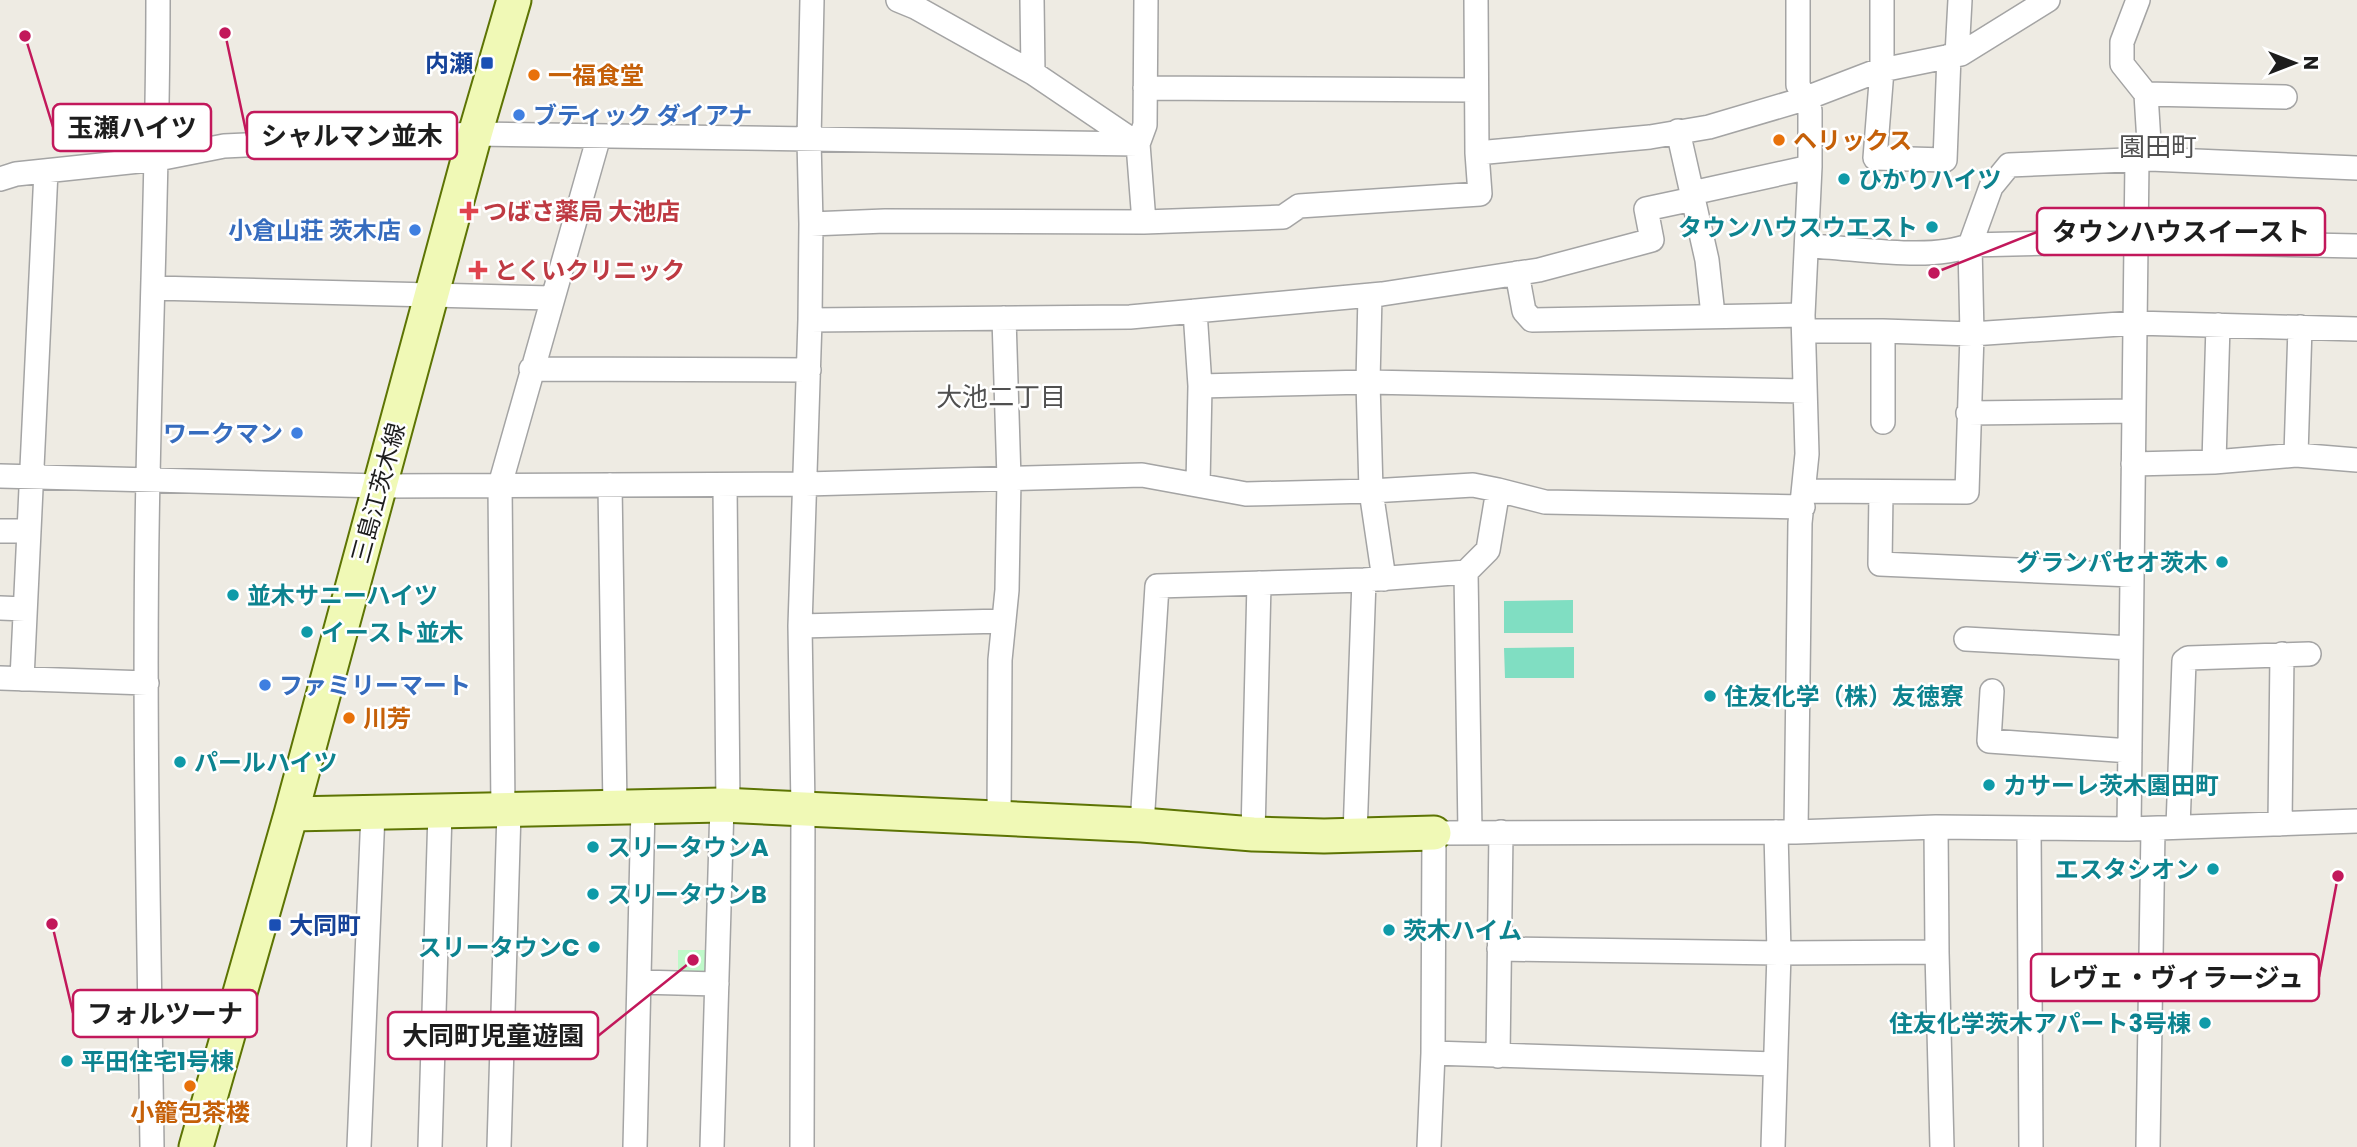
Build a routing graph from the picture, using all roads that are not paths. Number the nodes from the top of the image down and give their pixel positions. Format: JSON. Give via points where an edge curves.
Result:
{"nodes":[{"id":1,"x":158,"y":0,"type":"edge"},
{"id":2,"x":514,"y":0,"type":"edge"},
{"id":3,"x":812,"y":0,"type":"edge"},
{"id":4,"x":1031,"y":0,"type":"edge"},
{"id":5,"x":1146,"y":0,"type":"edge"},
{"id":6,"x":1476,"y":0,"type":"edge"},
{"id":7,"x":1798,"y":0,"type":"edge"},
{"id":8,"x":1882,"y":0,"type":"edge"},
{"id":9,"x":1959,"y":0,"type":"edge"},
{"id":10,"x":2048,"y":0,"type":"edge"},
{"id":11,"x":2138,"y":0,"type":"edge"},
{"id":12,"x":909,"y":2,"type":"edge"},
{"id":13,"x":1953,"y":55,"type":"junction"},
{"id":14,"x":1882,"y":70,"type":"junction"},
{"id":15,"x":1032,"y":73,"type":"junction"},
{"id":16,"x":1146,"y":88,"type":"junction"},
{"id":17,"x":1476,"y":90,"type":"junction"},
{"id":18,"x":2147,"y":94,"type":"junction"},
{"id":19,"x":2286,"y":97,"type":"dead end"},
{"id":20,"x":1804,"y":99,"type":"junction"},
{"id":21,"x":1678,"y":131,"type":"junction"},
{"id":22,"x":475,"y":134,"type":"junction"},
{"id":23,"x":599,"y":136,"type":"junction"},
{"id":24,"x":809,"y":140,"type":"junction"},
{"id":25,"x":1138,"y":144,"type":"junction"},
{"id":26,"x":1477,"y":153,"type":"junction"},
{"id":27,"x":158,"y":159,"type":"junction"},
{"id":28,"x":2144,"y":159,"type":"junction"},
{"id":29,"x":1810,"y":167,"type":"junction"},
{"id":30,"x":2357,"y":169,"type":"edge"},
{"id":31,"x":46,"y":171,"type":"junction"},
{"id":32,"x":0,"y":179,"type":"edge"},
{"id":33,"x":1692,"y":196,"type":"junction"},
{"id":34,"x":1144,"y":222,"type":"junction"},
{"id":35,"x":811,"y":224,"type":"junction"},
{"id":36,"x":2137,"y":241,"type":"junction"},
{"id":37,"x":1970,"y":245,"type":"junction"},
{"id":38,"x":1807,"y":246,"type":"junction"},
{"id":39,"x":2357,"y":246,"type":"edge"},
{"id":40,"x":1517,"y":273,"type":"junction"},
{"id":41,"x":154,"y":288,"type":"junction"},
{"id":42,"x":432,"y":295,"type":"junction"},
{"id":43,"x":1370,"y":295,"type":"junction"},
{"id":44,"x":552,"y":298,"type":"junction"},
{"id":45,"x":1195,"y":311,"type":"junction"},
{"id":46,"x":1713,"y":315,"type":"junction"},
{"id":47,"x":1004,"y":318,"type":"junction"},
{"id":48,"x":810,"y":320,"type":"junction"},
{"id":49,"x":1804,"y":323,"type":"junction"},
{"id":50,"x":2136,"y":323,"type":"junction"},
{"id":51,"x":2218,"y":325,"type":"junction"},
{"id":52,"x":2300,"y":327,"type":"junction"},
{"id":53,"x":2357,"y":328,"type":"edge"},
{"id":54,"x":1883,"y":331,"type":"junction"},
{"id":55,"x":1972,"y":334,"type":"junction"},
{"id":56,"x":531,"y":369,"type":"junction"},
{"id":57,"x":808,"y":370,"type":"junction"},
{"id":58,"x":1368,"y":383,"type":"junction"},
{"id":59,"x":1200,"y":386,"type":"junction"},
{"id":60,"x":1805,"y":391,"type":"junction"},
{"id":61,"x":2134,"y":411,"type":"junction"},
{"id":62,"x":1968,"y":413,"type":"junction"},
{"id":63,"x":1883,"y":422,"type":"dead end"},
{"id":64,"x":2297,"y":455,"type":"junction"},
{"id":65,"x":2357,"y":460,"type":"edge"},
{"id":66,"x":2214,"y":462,"type":"junction"},
{"id":67,"x":2133,"y":464,"type":"junction"},
{"id":68,"x":0,"y":476,"type":"edge"},
{"id":69,"x":31,"y":477,"type":"junction"},
{"id":70,"x":1009,"y":479,"type":"junction"},
{"id":71,"x":148,"y":480,"type":"junction"},
{"id":72,"x":806,"y":484,"type":"junction"},
{"id":73,"x":500,"y":485,"type":"junction"},
{"id":74,"x":610,"y":485,"type":"junction"},
{"id":75,"x":725,"y":485,"type":"junction"},
{"id":76,"x":1198,"y":485,"type":"junction"},
{"id":77,"x":380,"y":486,"type":"junction"},
{"id":78,"x":1371,"y":491,"type":"junction"},
{"id":79,"x":1498,"y":491,"type":"junction"},
{"id":80,"x":1881,"y":492,"type":"junction"},
{"id":81,"x":1803,"y":499,"type":"junction"},
{"id":82,"x":0,"y":530,"type":"edge"},
{"id":83,"x":29,"y":531,"type":"junction"},
{"id":84,"x":1466,"y":572,"type":"junction"},
{"id":85,"x":2132,"y":575,"type":"junction"},
{"id":86,"x":1374,"y":580,"type":"junction"},
{"id":87,"x":1259,"y":583,"type":"junction"},
{"id":88,"x":0,"y":608,"type":"edge"},
{"id":89,"x":26,"y":609,"type":"junction"},
{"id":90,"x":1004,"y":621,"type":"junction"},
{"id":91,"x":800,"y":626,"type":"junction"},
{"id":92,"x":1966,"y":639,"type":"dead end"},
{"id":93,"x":2131,"y":648,"type":"junction"},
{"id":94,"x":2282,"y":654,"type":"junction"},
{"id":95,"x":2309,"y":654,"type":"dead end"},
{"id":96,"x":11,"y":678,"type":"edge"},
{"id":97,"x":147,"y":683,"type":"junction"},
{"id":98,"x":1992,"y":691,"type":"dead end"},
{"id":99,"x":2130,"y":751,"type":"junction"},
{"id":100,"x":725,"y":805,"type":"junction"},
{"id":101,"x":629,"y":808,"type":"junction"},
{"id":102,"x":803,"y":808,"type":"junction"},
{"id":103,"x":506,"y":811,"type":"junction"},
{"id":104,"x":440,"y":812,"type":"junction"},
{"id":105,"x":373,"y":813,"type":"junction"},
{"id":106,"x":291,"y":814,"type":"junction"},
{"id":107,"x":999,"y":819,"type":"junction"},
{"id":108,"x":2357,"y":821,"type":"edge"},
{"id":109,"x":2280,"y":824,"type":"junction"},
{"id":110,"x":1142,"y":825,"type":"junction"},
{"id":111,"x":1936,"y":827,"type":"junction"},
{"id":112,"x":2178,"y":827,"type":"junction"},
{"id":113,"x":2029,"y":828,"type":"junction"},
{"id":114,"x":2129,"y":829,"type":"junction"},
{"id":115,"x":2153,"y":829,"type":"junction"},
{"id":116,"x":1470,"y":832,"type":"junction"},
{"id":117,"x":1501,"y":832,"type":"junction"},
{"id":118,"x":1786,"y":832,"type":"junction"},
{"id":119,"x":1434,"y":833,"type":"junction"},
{"id":120,"x":1253,"y":834,"type":"junction"},
{"id":121,"x":1355,"y":835,"type":"junction"},
{"id":122,"x":1499,"y":949,"type":"junction"},
{"id":123,"x":1779,"y":953,"type":"junction"},
{"id":124,"x":1937,"y":953,"type":"junction"},
{"id":125,"x":639,"y":982,"type":"junction"},
{"id":126,"x":717,"y":984,"type":"junction"},
{"id":127,"x":1433,"y":1053,"type":"junction"},
{"id":128,"x":1498,"y":1056,"type":"junction"},
{"id":129,"x":1775,"y":1064,"type":"junction"},
{"id":130,"x":152,"y":1147,"type":"edge"},
{"id":131,"x":197,"y":1147,"type":"edge"},
{"id":132,"x":359,"y":1147,"type":"edge"},
{"id":133,"x":430,"y":1147,"type":"edge"},
{"id":134,"x":499,"y":1147,"type":"edge"},
{"id":135,"x":635,"y":1147,"type":"edge"},
{"id":136,"x":712,"y":1147,"type":"edge"},
{"id":137,"x":802,"y":1147,"type":"edge"},
{"id":138,"x":1429,"y":1147,"type":"edge"},
{"id":139,"x":1773,"y":1147,"type":"edge"},
{"id":140,"x":1942,"y":1147,"type":"edge"},
{"id":141,"x":2031,"y":1147,"type":"edge"},
{"id":142,"x":2148,"y":1147,"type":"edge"}],
"edges":[{"from":1,"to":27,"type":"street"},
{"from":2,"to":22,"type":"main road","name":"三島江茨木線"},
{"from":3,"to":24,"type":"street"},
{"from":4,"to":15,"type":"street"},
{"from":5,"to":16,"type":"street"},
{"from":6,"to":17,"type":"street"},
{"from":7,"to":20,"type":"street","via":[[1798,85]]},
{"from":8,"to":14,"type":"street"},
{"from":9,"to":13,"type":"street"},
{"from":10,"to":13,"type":"street"},
{"from":11,"to":18,"type":"street","via":[[2122,42],[2122,64]]},
{"from":12,"to":15,"type":"street"},
{"from":13,"to":14,"type":"street"},
{"from":13,"to":14,"type":"street","via":[[1945,160],[1875,158]]},
{"from":14,"to":20,"type":"street"},
{"from":15,"to":25,"type":"street"},
{"from":16,"to":17,"type":"street"},
{"from":16,"to":25,"type":"street","via":[[1146,125]]},
{"from":17,"to":26,"type":"street"},
{"from":18,"to":19,"type":"street"},
{"from":18,"to":28,"type":"street"},
{"from":20,"to":21,"type":"street","via":[[1709,127]]},
{"from":20,"to":29,"type":"street","via":[[1810,110]]},
{"from":21,"to":26,"type":"street"},
{"from":21,"to":33,"type":"street"},
{"from":22,"to":23,"type":"street"},
{"from":22,"to":27,"type":"street","via":[[224,146]]},
{"from":22,"to":42,"type":"main road","name":"三島江茨木線"},
{"from":23,"to":24,"type":"street"},
{"from":23,"to":44,"type":"street"},
{"from":24,"to":25,"type":"street"},
{"from":24,"to":35,"type":"street"},
{"from":25,"to":34,"type":"street"},
{"from":26,"to":34,"type":"street","via":[[1480,194],[1299,206],[1283,217]]},
{"from":27,"to":31,"type":"street"},
{"from":27,"to":41,"type":"street"},
{"from":28,"to":30,"type":"street"},
{"from":28,"to":36,"type":"street"},
{"from":28,"to":37,"type":"street","via":[[2009,165],[1991,187]]},
{"from":29,"to":33,"type":"street"},
{"from":29,"to":38,"type":"street"},
{"from":31,"to":32,"type":"street"},
{"from":31,"to":69,"type":"street"},
{"from":33,"to":40,"type":"street","via":[[1646,208],[1652,240]]},
{"from":33,"to":46,"type":"street","via":[[1707,260]]},
{"from":34,"to":35,"type":"street"},
{"from":35,"to":48,"type":"street"},
{"from":36,"to":37,"type":"street"},
{"from":36,"to":39,"type":"street"},
{"from":36,"to":50,"type":"street"},
{"from":37,"to":38,"type":"street","via":[[1955,251],[1918,253]]},
{"from":37,"to":55,"type":"street"},
{"from":38,"to":49,"type":"street"},
{"from":40,"to":43,"type":"street"},
{"from":40,"to":46,"type":"street","via":[[1524,311],[1532,320]]},
{"from":41,"to":42,"type":"street"},
{"from":41,"to":71,"type":"street"},
{"from":42,"to":44,"type":"street"},
{"from":42,"to":77,"type":"main road","name":"三島江茨木線"},
{"from":43,"to":45,"type":"street"},
{"from":43,"to":58,"type":"street"},
{"from":44,"to":56,"type":"street"},
{"from":45,"to":47,"type":"street","via":[[1130,317]]},
{"from":45,"to":59,"type":"street"},
{"from":46,"to":49,"type":"street"},
{"from":47,"to":48,"type":"street"},
{"from":47,"to":70,"type":"street"},
{"from":48,"to":57,"type":"street"},
{"from":49,"to":54,"type":"street"},
{"from":49,"to":60,"type":"street"},
{"from":50,"to":51,"type":"street"},
{"from":50,"to":55,"type":"street"},
{"from":50,"to":61,"type":"street"},
{"from":51,"to":52,"type":"street"},
{"from":51,"to":66,"type":"street"},
{"from":52,"to":53,"type":"street"},
{"from":52,"to":64,"type":"street"},
{"from":54,"to":55,"type":"street"},
{"from":54,"to":63,"type":"street"},
{"from":55,"to":62,"type":"street"},
{"from":56,"to":57,"type":"street"},
{"from":56,"to":73,"type":"street"},
{"from":57,"to":72,"type":"street"},
{"from":58,"to":59,"type":"street"},
{"from":58,"to":60,"type":"street"},
{"from":58,"to":78,"type":"street"},
{"from":59,"to":76,"type":"street"},
{"from":60,"to":81,"type":"street"},
{"from":61,"to":62,"type":"street"},
{"from":61,"to":67,"type":"street"},
{"from":62,"to":80,"type":"street","via":[[1966,492]]},
{"from":64,"to":65,"type":"street"},
{"from":64,"to":66,"type":"street"},
{"from":66,"to":67,"type":"street"},
{"from":67,"to":85,"type":"street"},
{"from":68,"to":69,"type":"street"},
{"from":69,"to":71,"type":"street"},
{"from":69,"to":83,"type":"street"},
{"from":70,"to":72,"type":"street"},
{"from":70,"to":76,"type":"street","via":[[1142,475]]},
{"from":70,"to":90,"type":"street"},
{"from":71,"to":77,"type":"street"},
{"from":71,"to":97,"type":"street"},
{"from":72,"to":75,"type":"street"},
{"from":72,"to":91,"type":"street"},
{"from":73,"to":74,"type":"street"},
{"from":73,"to":77,"type":"street"},
{"from":73,"to":103,"type":"street"},
{"from":74,"to":75,"type":"street"},
{"from":74,"to":101,"type":"street"},
{"from":75,"to":100,"type":"street"},
{"from":76,"to":78,"type":"street","via":[[1247,494]]},
{"from":77,"to":106,"type":"main road","name":"三島江茨木線"},
{"from":78,"to":79,"type":"street","via":[[1473,485]]},
{"from":78,"to":86,"type":"street"},
{"from":79,"to":81,"type":"street","via":[[1545,502]]},
{"from":79,"to":84,"type":"street","via":[[1488,550]]},
{"from":80,"to":81,"type":"street"},
{"from":80,"to":85,"type":"street","via":[[1880,564]]},
{"from":81,"to":118,"type":"street"},
{"from":82,"to":83,"type":"street"},
{"from":83,"to":89,"type":"street"},
{"from":84,"to":86,"type":"street"},
{"from":84,"to":116,"type":"street"},
{"from":85,"to":93,"type":"street"},
{"from":86,"to":87,"type":"street"},
{"from":86,"to":121,"type":"street"},
{"from":87,"to":110,"type":"street","via":[[1157,586]]},
{"from":87,"to":120,"type":"street"},
{"from":88,"to":89,"type":"street"},
{"from":89,"to":96,"type":"street"},
{"from":90,"to":91,"type":"street"},
{"from":90,"to":107,"type":"street"},
{"from":91,"to":102,"type":"street"},
{"from":92,"to":93,"type":"street"},
{"from":93,"to":99,"type":"street"},
{"from":94,"to":95,"type":"street"},
{"from":94,"to":109,"type":"street"},
{"from":94,"to":112,"type":"street","via":[[2185,661]]},
{"from":96,"to":97,"type":"street"},
{"from":97,"to":130,"type":"street"},
{"from":98,"to":99,"type":"street","via":[[1989,741]]},
{"from":99,"to":114,"type":"street"},
{"from":100,"to":101,"type":"main road"},
{"from":100,"to":102,"type":"main road"},
{"from":100,"to":126,"type":"street"},
{"from":101,"to":103,"type":"main road"},
{"from":101,"to":125,"type":"street"},
{"from":102,"to":107,"type":"main road"},
{"from":102,"to":137,"type":"street"},
{"from":103,"to":104,"type":"main road"},
{"from":103,"to":134,"type":"street"},
{"from":104,"to":105,"type":"main road"},
{"from":104,"to":133,"type":"street"},
{"from":105,"to":106,"type":"main road"},
{"from":105,"to":132,"type":"street"},
{"from":106,"to":131,"type":"main road","name":"三島江茨木線"},
{"from":107,"to":110,"type":"main road"},
{"from":108,"to":109,"type":"street"},
{"from":109,"to":112,"type":"street"},
{"from":110,"to":120,"type":"main road"},
{"from":111,"to":113,"type":"street"},
{"from":111,"to":118,"type":"street"},
{"from":111,"to":124,"type":"street"},
{"from":112,"to":115,"type":"street"},
{"from":113,"to":114,"type":"street"},
{"from":113,"to":141,"type":"street"},
{"from":114,"to":115,"type":"street"},
{"from":115,"to":142,"type":"street"},
{"from":116,"to":117,"type":"street"},
{"from":116,"to":119,"type":"street"},
{"from":117,"to":118,"type":"street"},
{"from":117,"to":122,"type":"street"},
{"from":118,"to":123,"type":"street"},
{"from":119,"to":121,"type":"main road"},
{"from":119,"to":127,"type":"street"},
{"from":120,"to":121,"type":"main road"},
{"from":122,"to":123,"type":"street"},
{"from":122,"to":128,"type":"street"},
{"from":123,"to":124,"type":"street"},
{"from":123,"to":129,"type":"street"},
{"from":124,"to":140,"type":"street"},
{"from":125,"to":126,"type":"street"},
{"from":125,"to":135,"type":"street"},
{"from":126,"to":136,"type":"street"},
{"from":127,"to":128,"type":"street"},
{"from":127,"to":138,"type":"street"},
{"from":128,"to":129,"type":"street"},
{"from":129,"to":139,"type":"street"}]}
